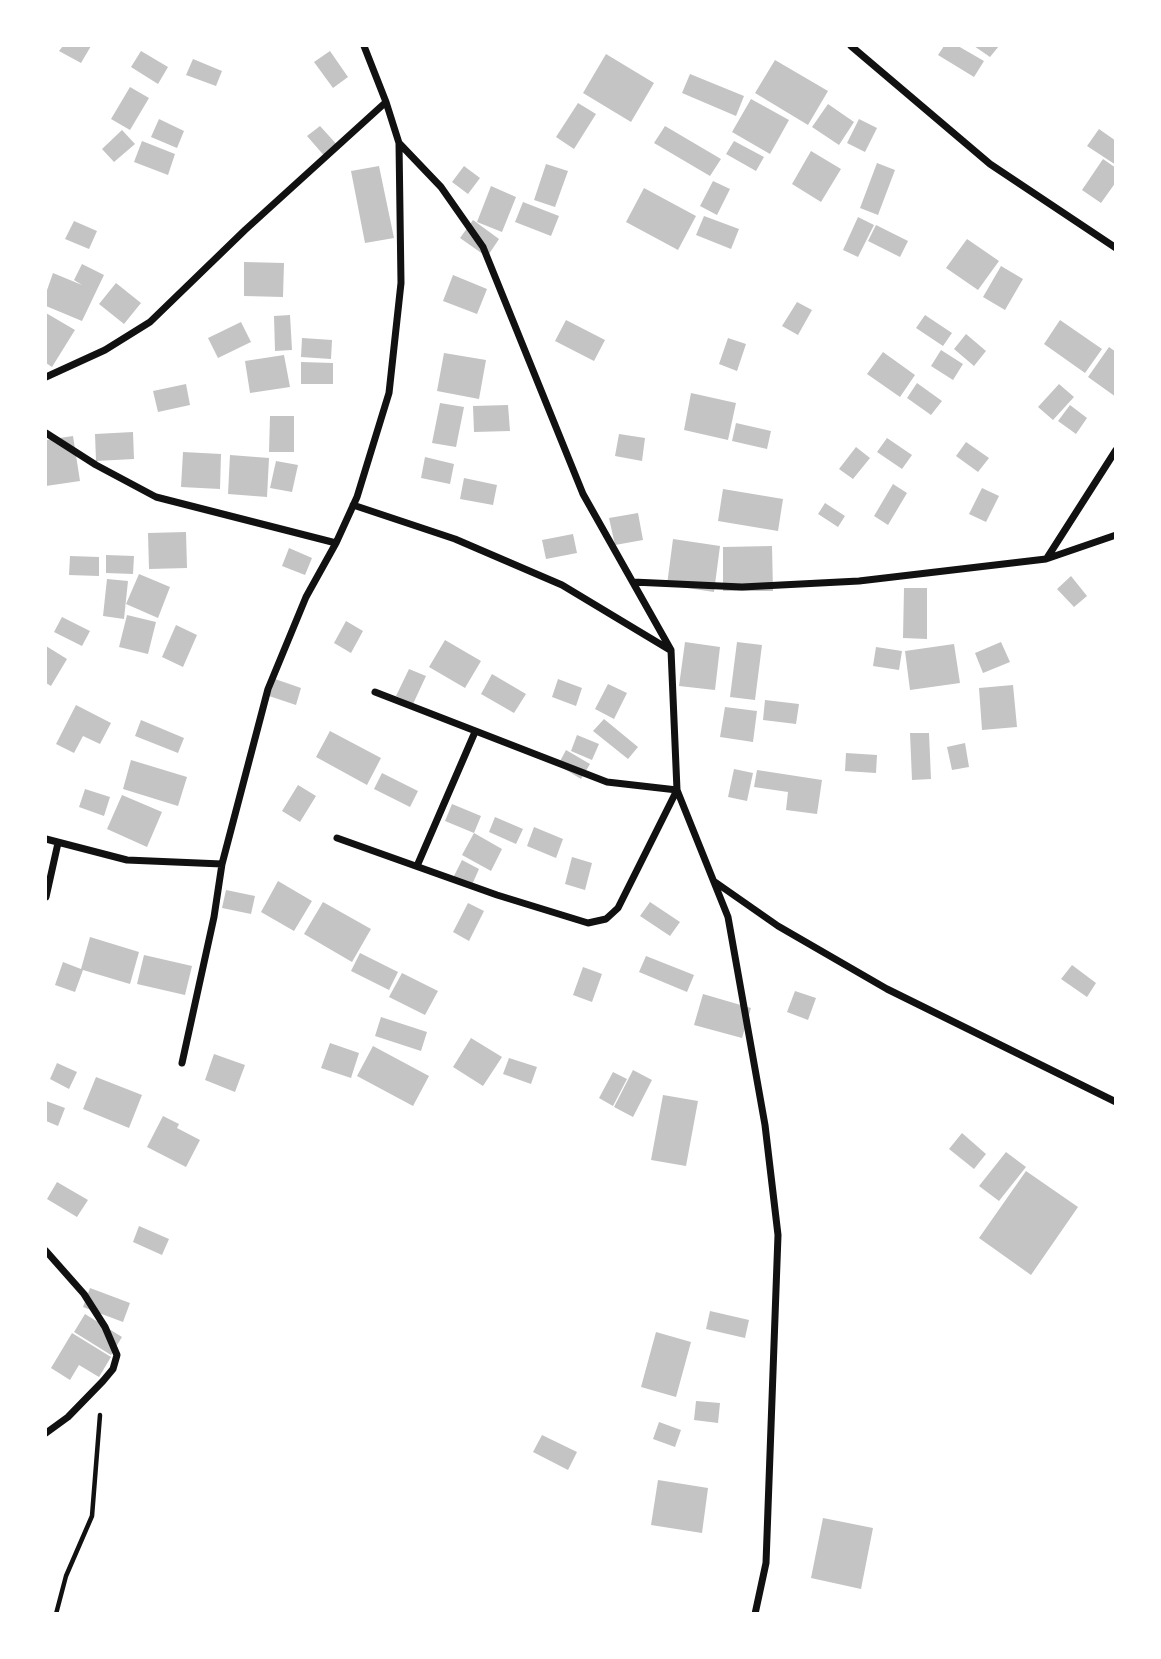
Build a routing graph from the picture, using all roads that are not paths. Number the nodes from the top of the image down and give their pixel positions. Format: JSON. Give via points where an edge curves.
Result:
{"nodes":[{"id":1,"x":364,"y":46,"type":"edge"},
{"id":2,"x":852,"y":46,"type":"edge"},
{"id":3,"x":386,"y":103,"type":"junction"},
{"id":4,"x":399,"y":143,"type":"junction"},
{"id":5,"x":1115,"y":248,"type":"edge"},
{"id":6,"x":46,"y":377,"type":"edge"},
{"id":7,"x":46,"y":433,"type":"edge"},
{"id":8,"x":1115,"y":450,"type":"edge"},
{"id":9,"x":353,"y":505,"type":"junction"},
{"id":10,"x":1115,"y":535,"type":"edge"},
{"id":11,"x":336,"y":543,"type":"junction"},
{"id":12,"x":1046,"y":559,"type":"junction"},
{"id":13,"x":633,"y":582,"type":"junction"},
{"id":14,"x":671,"y":650,"type":"junction"},
{"id":15,"x":375,"y":692,"type":"dead end"},
{"id":16,"x":475,"y":732,"type":"junction"},
{"id":17,"x":677,"y":790,"type":"junction"},
{"id":18,"x":337,"y":838,"type":"dead end"},
{"id":19,"x":46,"y":839,"type":"edge"},
{"id":20,"x":58,"y":843,"type":"junction"},
{"id":21,"x":222,"y":864,"type":"junction"},
{"id":22,"x":417,"y":866,"type":"junction"},
{"id":23,"x":715,"y":882,"type":"junction"},
{"id":24,"x":46,"y":897,"type":"edge"},
{"id":25,"x":182,"y":1063,"type":"dead end"},
{"id":26,"x":1115,"y":1102,"type":"edge"},
{"id":27,"x":46,"y":1251,"type":"edge"},
{"id":28,"x":46,"y":1433,"type":"edge"},
{"id":29,"x":755,"y":1614,"type":"edge"}],
"edges":[{"from":1,"to":3,"type":"street"},
{"from":2,"to":5,"type":"street","via":[[990,164]]},
{"from":3,"to":4,"type":"street"},
{"from":3,"to":6,"type":"street","via":[[150,322],[105,351]]},
{"from":4,"to":9,"type":"street","via":[[401,283],[389,393]]},
{"from":4,"to":13,"type":"street","via":[[441,187],[483,247],[583,494]]},
{"from":7,"to":11,"type":"street","via":[[156,497]]},
{"from":8,"to":12,"type":"street"},
{"from":9,"to":11,"type":"street"},
{"from":9,"to":14,"type":"street","via":[[455,539],[562,585]]},
{"from":10,"to":12,"type":"street"},
{"from":11,"to":21,"type":"street","via":[[306,597],[268,689]]},
{"from":12,"to":13,"type":"street","via":[[820,583],[741,587]]},
{"from":13,"to":14,"type":"street"},
{"from":14,"to":17,"type":"street"},
{"from":15,"to":16,"type":"street"},
{"from":16,"to":17,"type":"street","via":[[607,782]]},
{"from":16,"to":22,"type":"street"},
{"from":17,"to":22,"type":"street","via":[[618,908],[606,919],[588,923]]},
{"from":17,"to":23,"type":"street"},
{"from":18,"to":22,"type":"street"},
{"from":19,"to":20,"type":"street"},
{"from":20,"to":21,"type":"street","via":[[127,860]]},
{"from":20,"to":24,"type":"street"},
{"from":21,"to":25,"type":"street"},
{"from":23,"to":26,"type":"street","via":[[778,926],[887,989]]},
{"from":23,"to":29,"type":"street","via":[[729,917],[765,1125],[778,1235],[766,1563]]},
{"from":27,"to":28,"type":"street","via":[[84,1294],[117,1355],[103,1381]]}]}
